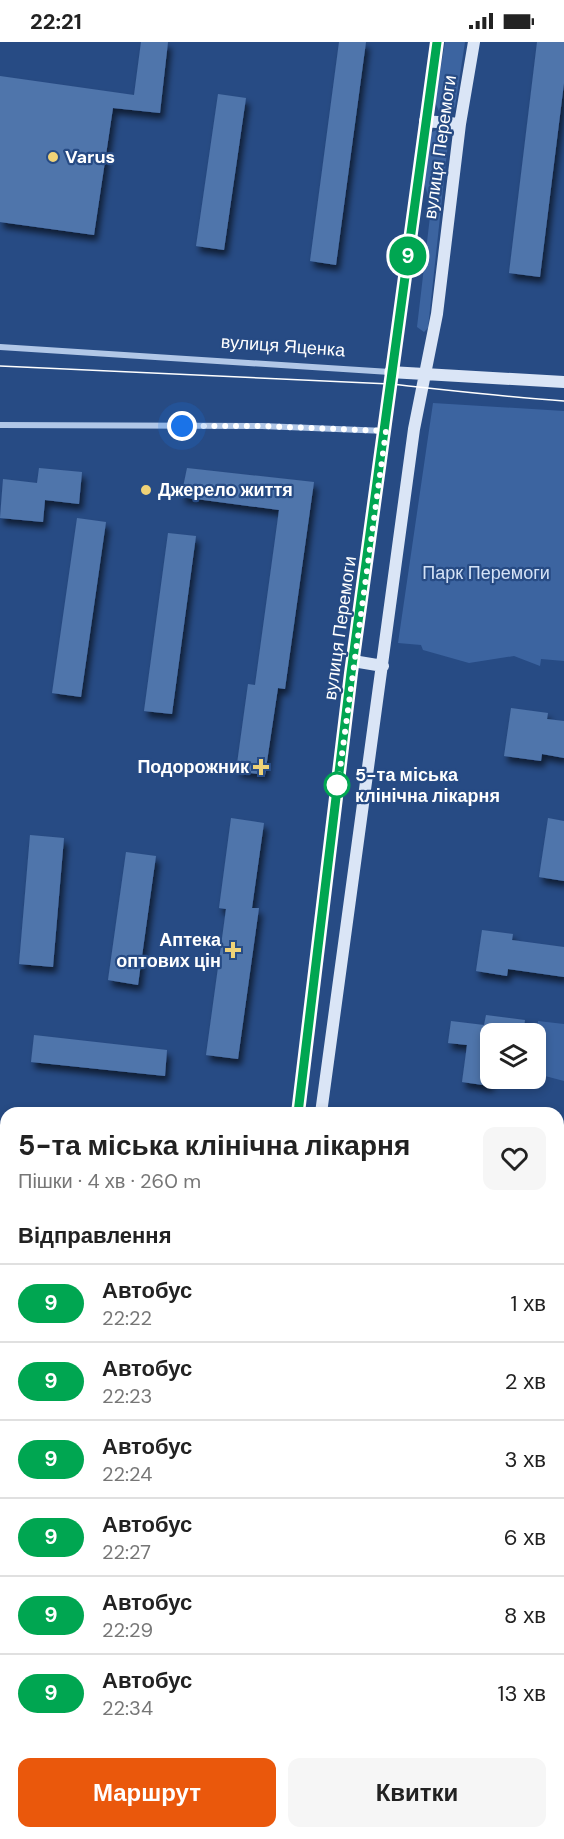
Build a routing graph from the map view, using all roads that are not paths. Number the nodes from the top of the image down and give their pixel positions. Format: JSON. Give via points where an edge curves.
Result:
{"nodes":[{"id":1,"x":437,"y":42,"type":"edge"},
{"id":2,"x":474,"y":42,"type":"edge"},
{"id":3,"x":425,"y":121,"type":"junction"},
{"id":4,"x":460,"y":124,"type":"junction"},
{"id":5,"x":0,"y":347,"type":"edge"},
{"id":6,"x":390,"y":372,"type":"junction"},
{"id":7,"x":426,"y":374,"type":"junction"},
{"id":8,"x":564,"y":382,"type":"edge"},
{"id":9,"x":0,"y":425,"type":"edge"},
{"id":10,"x":386,"y":431,"type":"junction"},
{"id":11,"x":353,"y":661,"type":"junction"},
{"id":12,"x":383,"y":666,"type":"junction"},
{"id":13,"x":299,"y":1107,"type":"edge"},
{"id":14,"x":322,"y":1107,"type":"edge"}],
"edges":[{"from":1,"to":3,"type":"main road","name":"вулиця Перемоги"},
{"from":2,"to":4,"type":"main road","name":"вулиця Перемоги"},
{"from":3,"to":4,"type":"main road"},
{"from":3,"to":6,"type":"main road","name":"вулиця Перемоги"},
{"from":4,"to":7,"type":"main road","name":"вулиця Перемоги"},
{"from":5,"to":6,"type":"street","name":"вулиця Яценка"},
{"from":6,"to":7,"type":"main road","name":"вулиця Яценка"},
{"from":6,"to":10,"type":"main road","name":"вулиця Перемоги"},
{"from":7,"to":8,"type":"main road","name":"вулиця Яценка"},
{"from":7,"to":12,"type":"main road","name":"вулиця Перемоги","via":[[414,429]]},
{"from":9,"to":10,"type":"street","via":[[262,426]]},
{"from":10,"to":11,"type":"main road","name":"вулиця Перемоги"},
{"from":11,"to":12,"type":"main road"},
{"from":11,"to":13,"type":"main road","name":"вулиця Перемоги"},
{"from":12,"to":14,"type":"main road","name":"вулиця Перемоги"}]}
